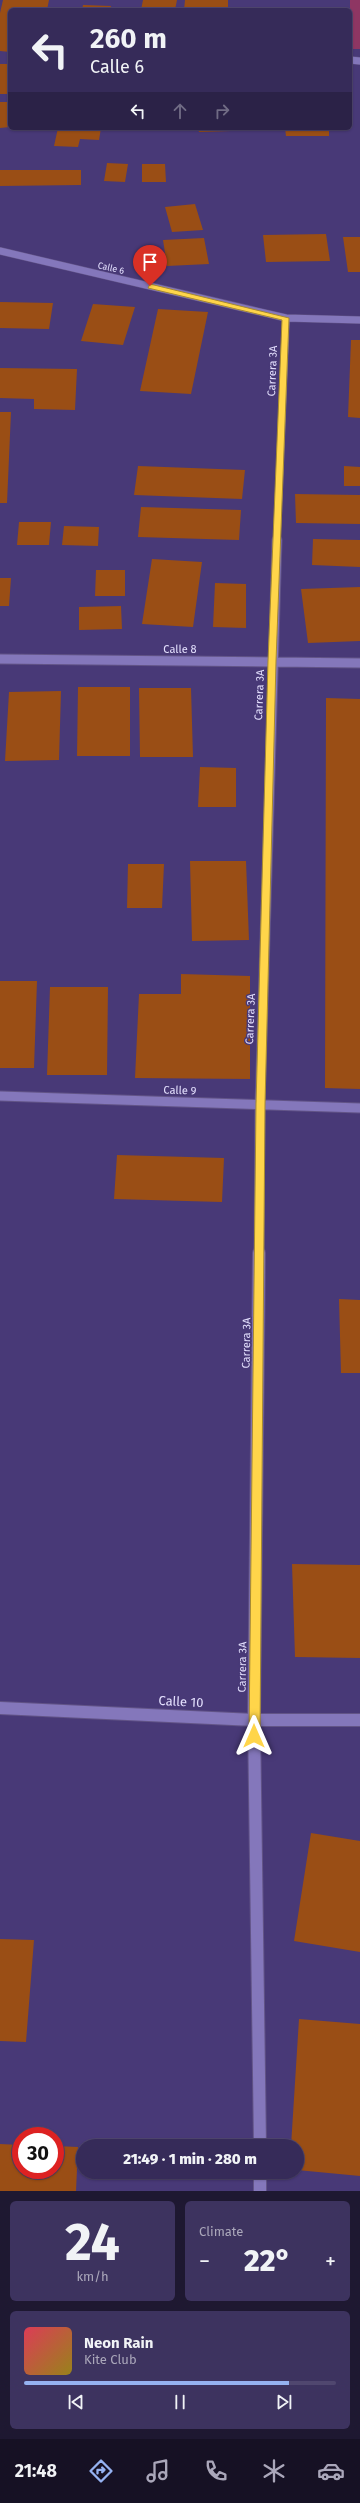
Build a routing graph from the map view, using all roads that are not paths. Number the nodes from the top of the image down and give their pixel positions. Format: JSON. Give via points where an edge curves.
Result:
{"nodes":[{"id":1,"x":0,"y":251,"type":"edge"},
{"id":2,"x":286,"y":318,"type":"junction"},
{"id":3,"x":360,"y":320,"type":"edge"},
{"id":4,"x":0,"y":659,"type":"edge"},
{"id":5,"x":272,"y":661,"type":"junction"},
{"id":6,"x":360,"y":663,"type":"edge"},
{"id":7,"x":0,"y":1096,"type":"edge"},
{"id":8,"x":260,"y":1104,"type":"junction"},
{"id":9,"x":360,"y":1108,"type":"edge"},
{"id":10,"x":0,"y":1708,"type":"edge"},
{"id":11,"x":254,"y":1720,"type":"junction"},
{"id":12,"x":360,"y":1720,"type":"edge"},
{"id":13,"x":260,"y":2139,"type":"edge"},
{"id":14,"x":260,"y":2179,"type":"edge"},
{"id":15,"x":260,"y":2191,"type":"edge"}],
"edges":[{"from":1,"to":2,"type":"street","name":"Calle 6"},
{"from":2,"to":3,"type":"street","name":"Calle 6"},
{"from":2,"to":5,"type":"street","name":"Carrera 3A"},
{"from":4,"to":5,"type":"street","name":"Calle 8"},
{"from":5,"to":6,"type":"street","name":"Calle 8"},
{"from":5,"to":8,"type":"street","name":"Carrera 3A"},
{"from":7,"to":8,"type":"street","name":"Calle 9"},
{"from":8,"to":9,"type":"street","name":"Calle 9"},
{"from":8,"to":11,"type":"street","name":"Carrera 3A"},
{"from":10,"to":11,"type":"street","name":"Calle 10"},
{"from":11,"to":12,"type":"street","name":"Calle 10"},
{"from":11,"to":13,"type":"street","name":"Carrera 3A"},
{"from":14,"to":15,"type":"street"}]}
